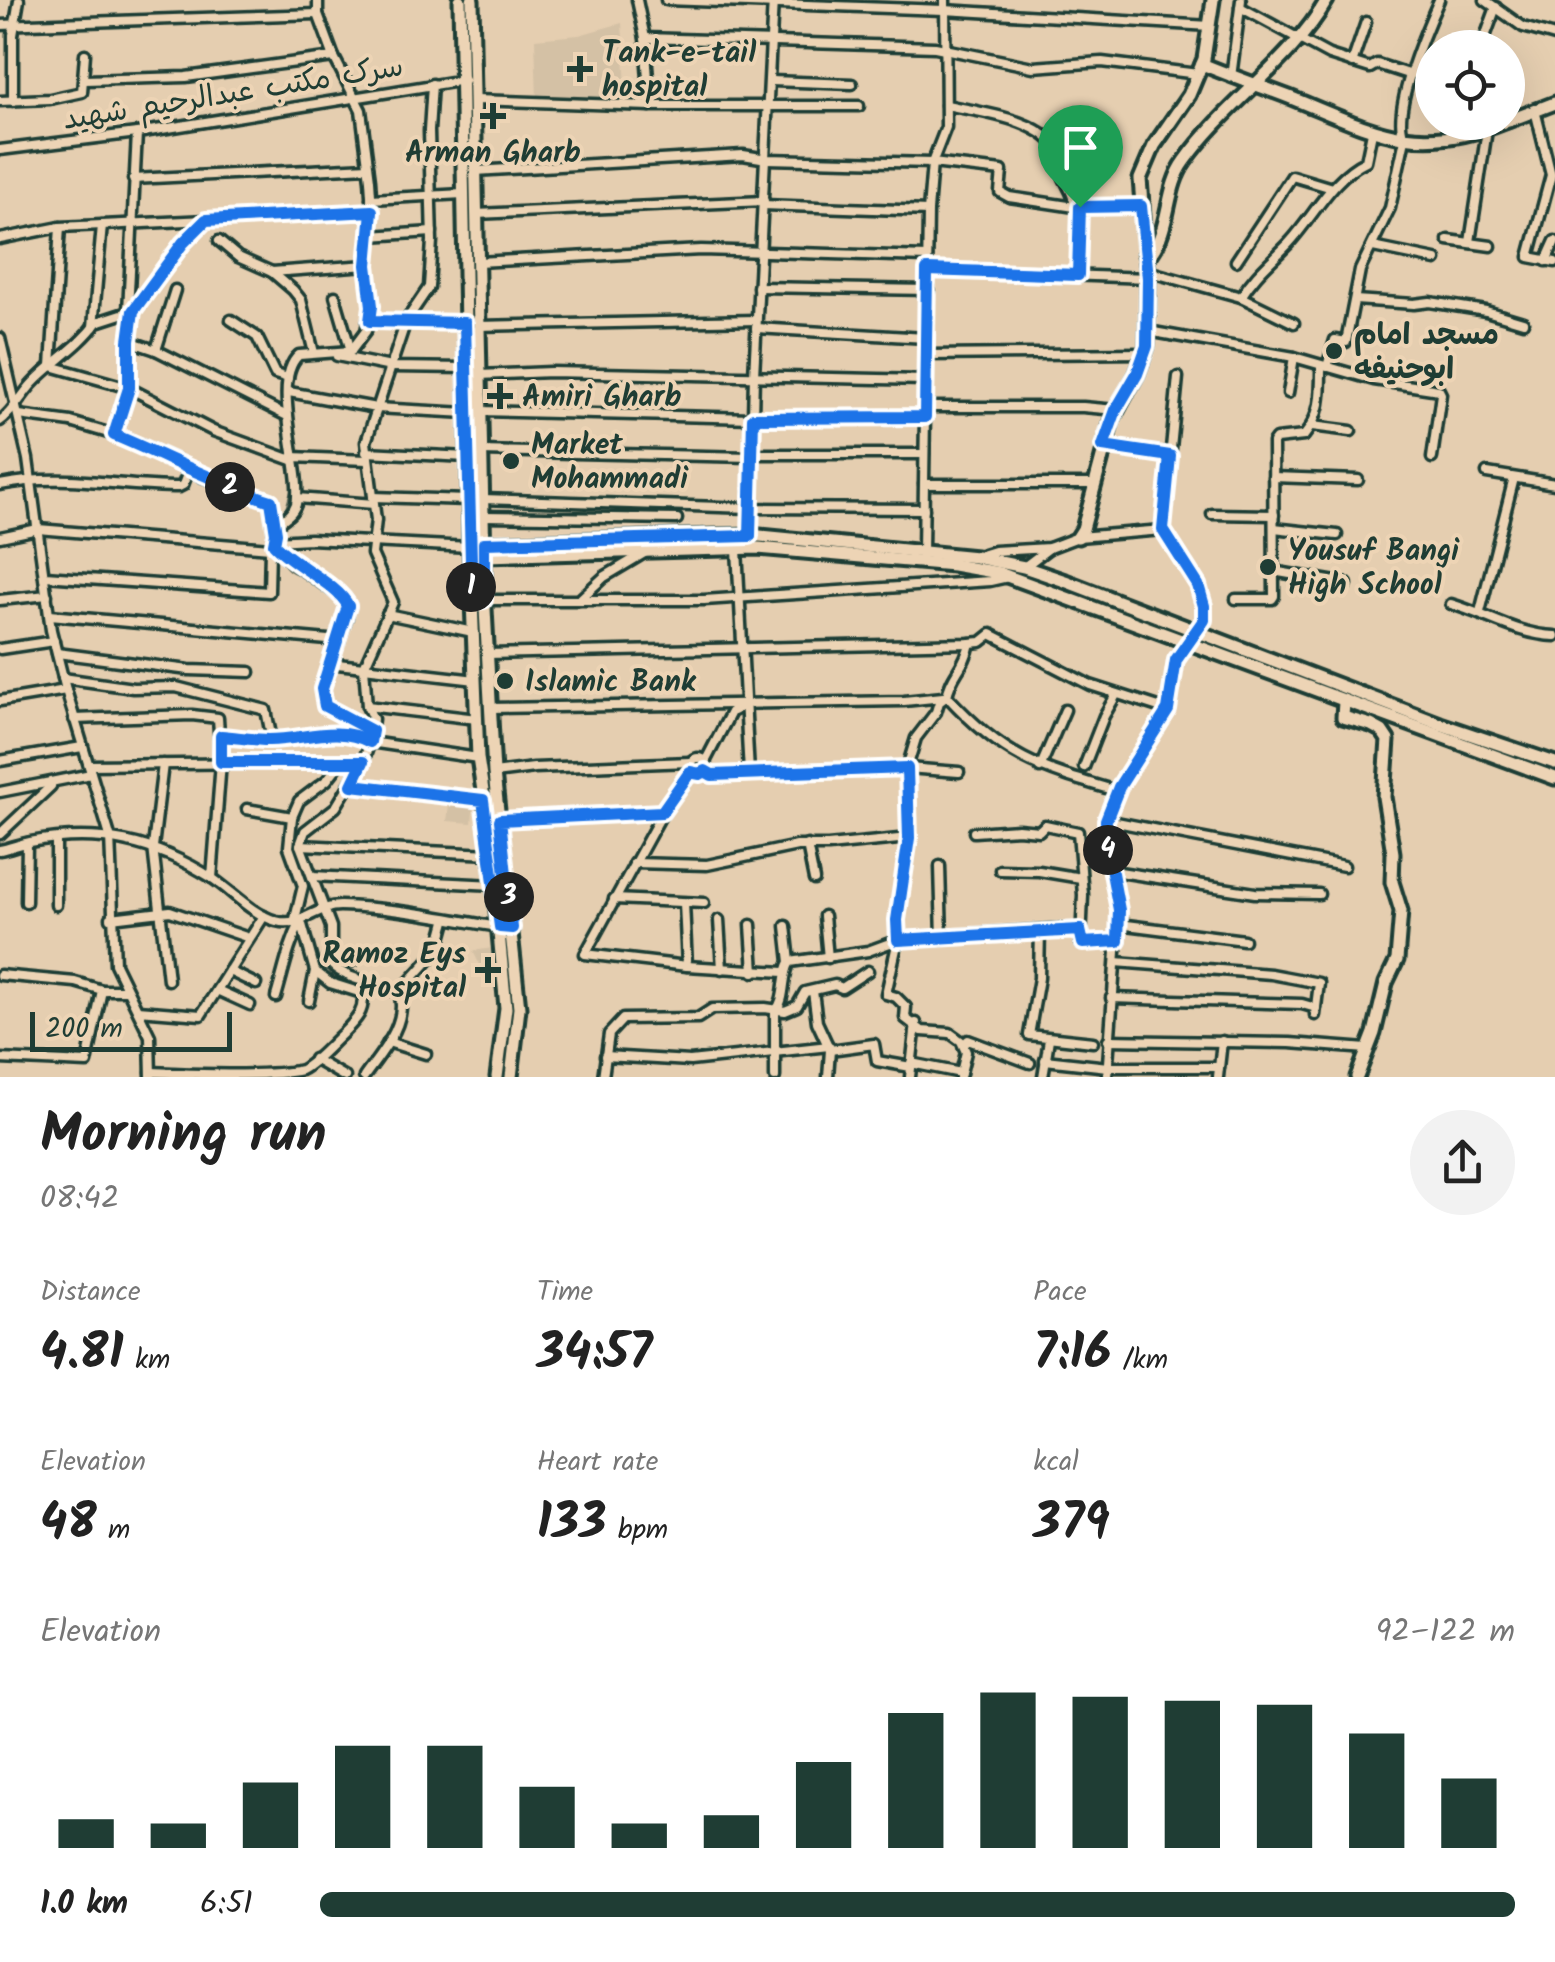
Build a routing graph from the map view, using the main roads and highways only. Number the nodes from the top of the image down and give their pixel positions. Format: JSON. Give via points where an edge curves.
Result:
{"nodes":[{"id":1,"x":460,"y":0,"type":"edge"},
{"id":2,"x":472,"y":0,"type":"edge"},
{"id":3,"x":1213,"y":0,"type":"edge"},
{"id":4,"x":1328,"y":0,"type":"edge"},
{"id":5,"x":1200,"y":69,"type":"junction"},
{"id":6,"x":468,"y":80,"type":"junction"},
{"id":7,"x":1253,"y":86,"type":"junction"},
{"id":8,"x":1555,"y":103,"type":"edge"},
{"id":9,"x":1525,"y":114,"type":"edge"},
{"id":10,"x":1415,"y":139,"type":"edge"},
{"id":11,"x":1146,"y":255,"type":"junction"},
{"id":12,"x":472,"y":324,"type":"junction"},
{"id":13,"x":474,"y":412,"type":"junction"},
{"id":14,"x":476,"y":500,"type":"junction"},
{"id":15,"x":1078,"y":537,"type":"road end"},
{"id":16,"x":484,"y":550,"type":"junction"},
{"id":17,"x":1004,"y":570,"type":"junction"},
{"id":18,"x":478,"y":601,"type":"junction"},
{"id":19,"x":1344,"y":702,"type":"junction"},
{"id":20,"x":1555,"y":763,"type":"edge"},
{"id":21,"x":1555,"y":778,"type":"edge"},
{"id":22,"x":506,"y":928,"type":"junction"},
{"id":23,"x":497,"y":1077,"type":"edge"},
{"id":24,"x":511,"y":1077,"type":"edge"},
{"id":25,"x":1357,"y":1077,"type":"edge"}],
"edges":[{"from":1,"to":6,"type":"main road"},
{"from":2,"to":6,"type":"main road"},
{"from":3,"to":5,"type":"main road"},
{"from":4,"to":7,"type":"main road","via":[[1302,40]]},
{"from":5,"to":7,"type":"main road"},
{"from":5,"to":11,"type":"main road","via":[[1140,179]]},
{"from":6,"to":12,"type":"main road","via":[[463,194]]},
{"from":6,"to":12,"type":"main road","via":[[476,172]]},
{"from":7,"to":10,"type":"main road","via":[[1372,132]]},
{"from":7,"to":11,"type":"main road","via":[[1175,176],[1159,240]]},
{"from":8,"to":9,"type":"main road"},
{"from":11,"to":15,"type":"main road","via":[[1145,354],[1116,410]]},
{"from":12,"to":13,"type":"main road","via":[[479,375]]},
{"from":12,"to":13,"type":"main road","via":[[466,368]]},
{"from":13,"to":14,"type":"main road","via":[[481,451]]},
{"from":13,"to":14,"type":"main road","via":[[468,457]]},
{"from":14,"to":16,"type":"main road"},
{"from":14,"to":18,"type":"main road","via":[[470,547]]},
{"from":16,"to":17,"type":"main road","via":[[736,549]]},
{"from":16,"to":17,"type":"main road","via":[[750,536],[976,558]]},
{"from":16,"to":18,"type":"main road"},
{"from":17,"to":19,"type":"main road"},
{"from":17,"to":20,"type":"main road","via":[[1024,567]]},
{"from":18,"to":22,"type":"main road"},
{"from":18,"to":22,"type":"main road","via":[[478,758]]},
{"from":19,"to":21,"type":"main road"},
{"from":19,"to":25,"type":"main road","via":[[1343,717],[1371,725],[1388,740],[1384,797],[1401,911],[1397,960]]},
{"from":22,"to":23,"type":"main road"},
{"from":22,"to":24,"type":"main road","via":[[519,1008]]}]}
